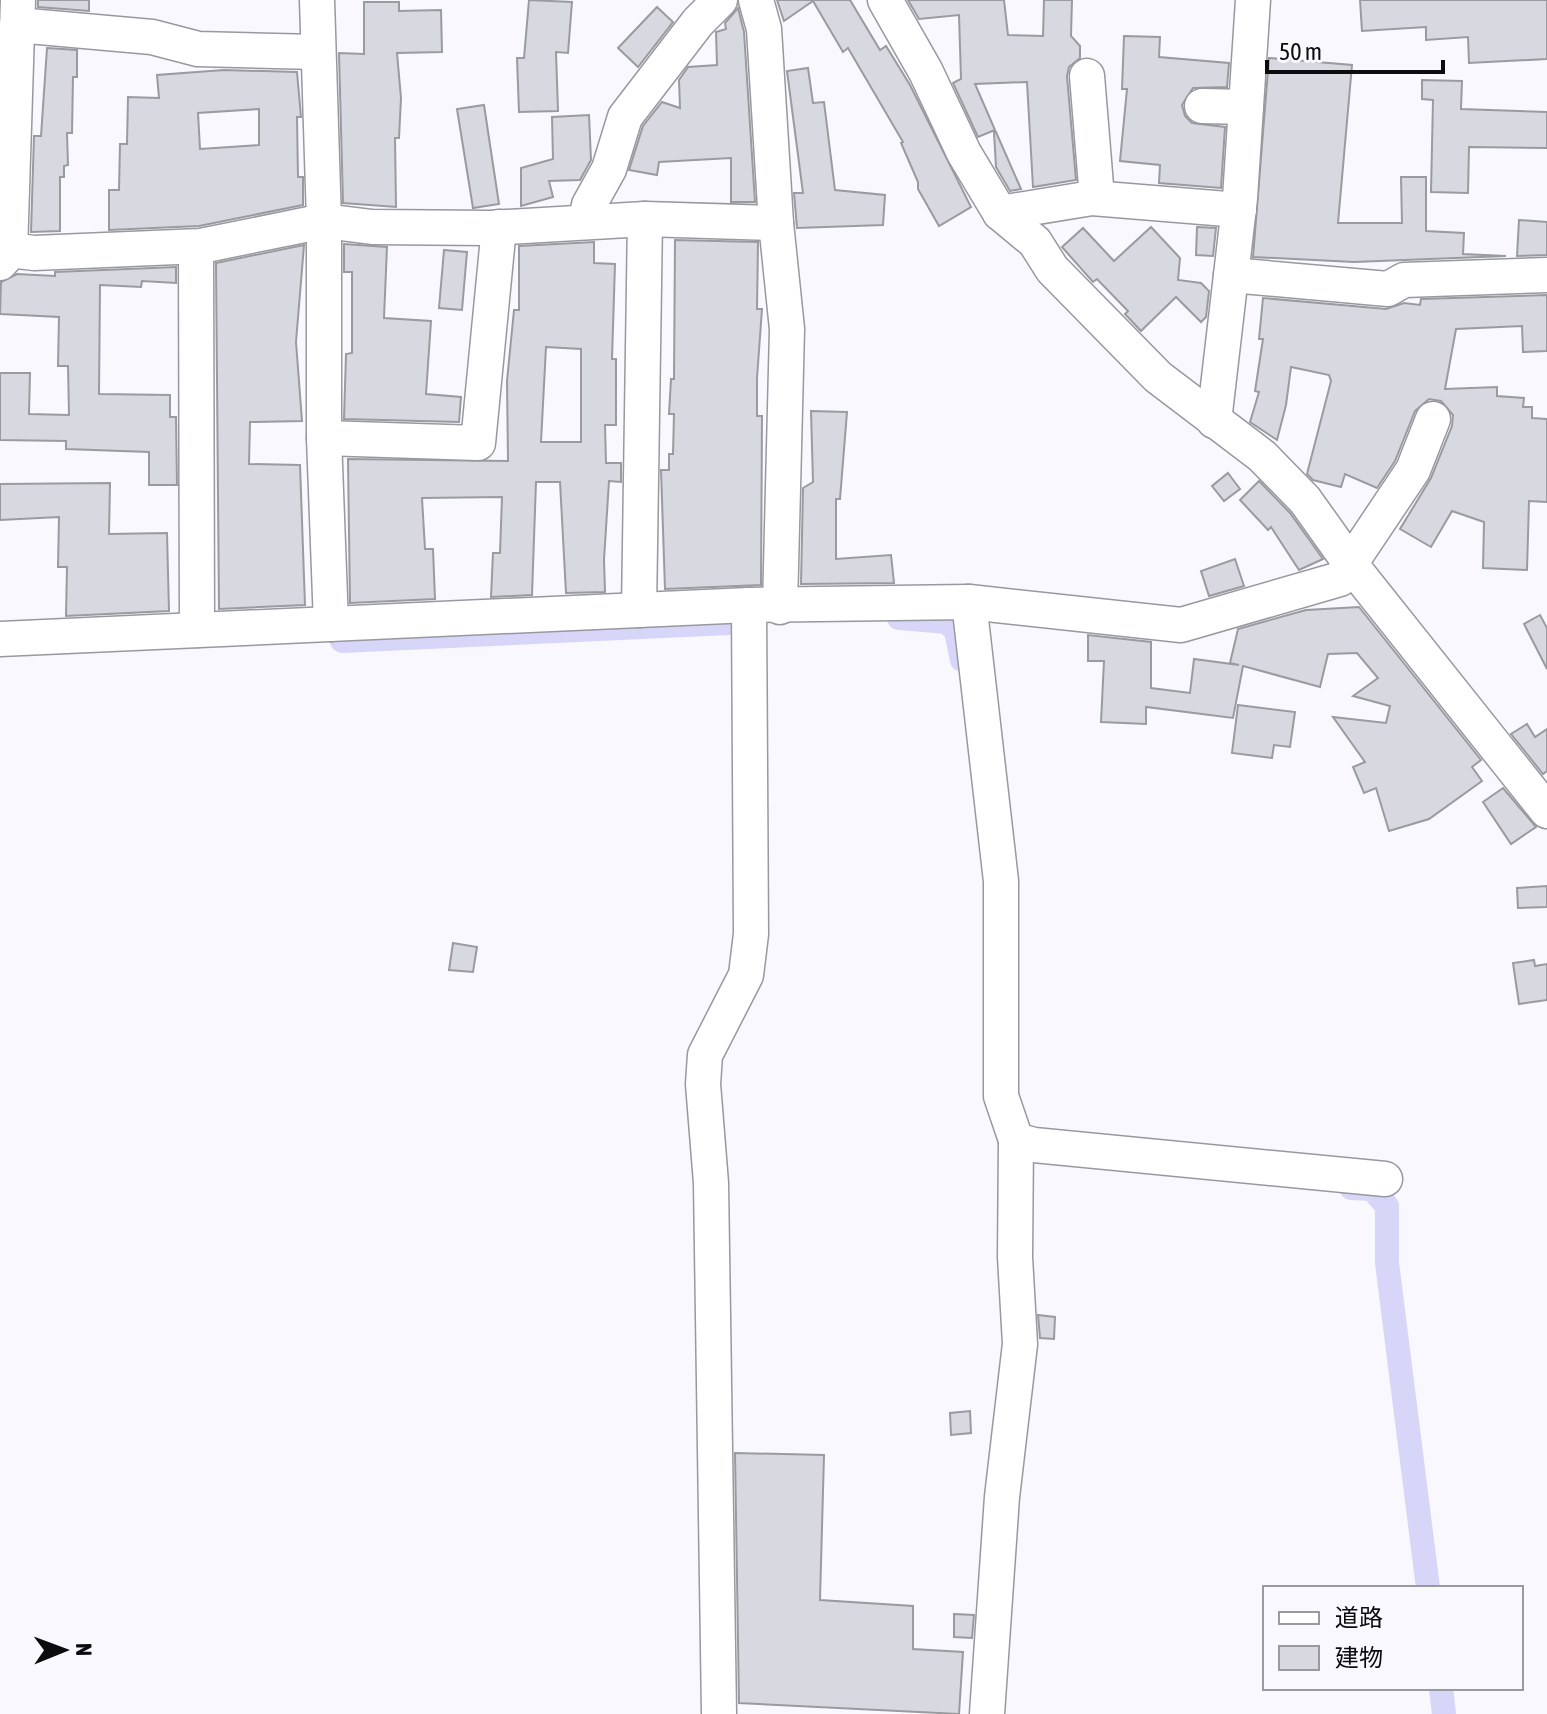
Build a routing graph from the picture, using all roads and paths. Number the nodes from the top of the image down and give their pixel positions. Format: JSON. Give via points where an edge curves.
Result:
{"nodes":[{"id":1,"x":317,"y":0,"type":"edge"},
{"id":2,"x":720,"y":0,"type":"edge"},
{"id":3,"x":756,"y":0,"type":"edge"},
{"id":4,"x":885,"y":0,"type":"edge"},
{"id":5,"x":1253,"y":0,"type":"edge"},
{"id":6,"x":17,"y":13,"type":"edge"},
{"id":7,"x":317,"y":52,"type":"junction"},
{"id":8,"x":1087,"y":76,"type":"dead end"},
{"id":9,"x":1202,"y":106,"type":"dead end"},
{"id":10,"x":1246,"y":107,"type":"junction"},
{"id":11,"x":1097,"y":198,"type":"junction"},
{"id":12,"x":1239,"y":210,"type":"junction"},
{"id":13,"x":1000,"y":213,"type":"junction"},
{"id":14,"x":645,"y":219,"type":"junction"},
{"id":15,"x":586,"y":220,"type":"junction"},
{"id":16,"x":324,"y":221,"type":"junction"},
{"id":17,"x":776,"y":223,"type":"junction"},
{"id":18,"x":499,"y":227,"type":"junction"},
{"id":19,"x":196,"y":247,"type":"junction"},
{"id":20,"x":3,"y":255,"type":"edge"},
{"id":21,"x":1231,"y":275,"type":"junction"},
{"id":22,"x":1547,"y":275,"type":"edge"},
{"id":23,"x":1433,"y":419,"type":"dead end"},
{"id":24,"x":1214,"y":421,"type":"junction"},
{"id":25,"x":324,"y":438,"type":"junction"},
{"id":26,"x":1352,"y":566,"type":"junction"},
{"id":27,"x":969,"y":602,"type":"junction"},
{"id":28,"x":764,"y":606,"type":"junction"},
{"id":29,"x":639,"y":610,"type":"junction"},
{"id":30,"x":331,"y":624,"type":"junction"},
{"id":31,"x":197,"y":630,"type":"junction"},
{"id":32,"x":0,"y":639,"type":"edge"},
{"id":33,"x":1547,"y":811,"type":"edge"},
{"id":34,"x":1016,"y":1140,"type":"junction"},
{"id":35,"x":1385,"y":1179,"type":"dead end"},
{"id":36,"x":719,"y":1714,"type":"edge"},
{"id":37,"x":987,"y":1714,"type":"edge"}],
"edges":[{"from":1,"to":7,"type":"street"},
{"from":2,"to":15,"type":"street","via":[[625,117]]},
{"from":3,"to":17,"type":"street","via":[[764,29]]},
{"from":4,"to":13,"type":"street"},
{"from":5,"to":10,"type":"street"},
{"from":6,"to":7,"type":"street","via":[[198,49]]},
{"from":6,"to":20,"type":"street"},
{"from":7,"to":16,"type":"street"},
{"from":8,"to":11,"type":"street"},
{"from":9,"to":10,"type":"street"},
{"from":10,"to":12,"type":"street"},
{"from":11,"to":12,"type":"street"},
{"from":11,"to":13,"type":"street"},
{"from":12,"to":21,"type":"street"},
{"from":13,"to":24,"type":"street","via":[[1035,242],[1052,269],[1158,377]]},
{"from":14,"to":15,"type":"street"},
{"from":14,"to":17,"type":"street"},
{"from":14,"to":29,"type":"street"},
{"from":15,"to":18,"type":"street"},
{"from":16,"to":18,"type":"street","via":[[372,227]]},
{"from":16,"to":19,"type":"street"},
{"from":16,"to":25,"type":"street"},
{"from":17,"to":28,"type":"street","via":[[787,329]]},
{"from":18,"to":25,"type":"street","via":[[478,443]]},
{"from":19,"to":20,"type":"street"},
{"from":19,"to":31,"type":"street"},
{"from":21,"to":22,"type":"street","via":[[1388,289],[1404,280]]},
{"from":21,"to":24,"type":"street"},
{"from":23,"to":26,"type":"street","via":[[1413,470]]},
{"from":24,"to":26,"type":"street","via":[[1262,456],[1305,500]]},
{"from":25,"to":30,"type":"street"},
{"from":26,"to":27,"type":"street","via":[[1340,579],[1181,625]]},
{"from":26,"to":33,"type":"street"},
{"from":27,"to":28,"type":"street"},
{"from":27,"to":34,"type":"street","via":[[1001,881],[1001,1096]]},
{"from":28,"to":29,"type":"street"},
{"from":28,"to":36,"type":"street","via":[[746,975],[705,1055],[703,1084],[712,1214]]},
{"from":29,"to":30,"type":"street"},
{"from":30,"to":31,"type":"street"},
{"from":31,"to":32,"type":"street"},
{"from":34,"to":35,"type":"street"},
{"from":34,"to":37,"type":"street","via":[[1020,1344],[1002,1497]]}]}
